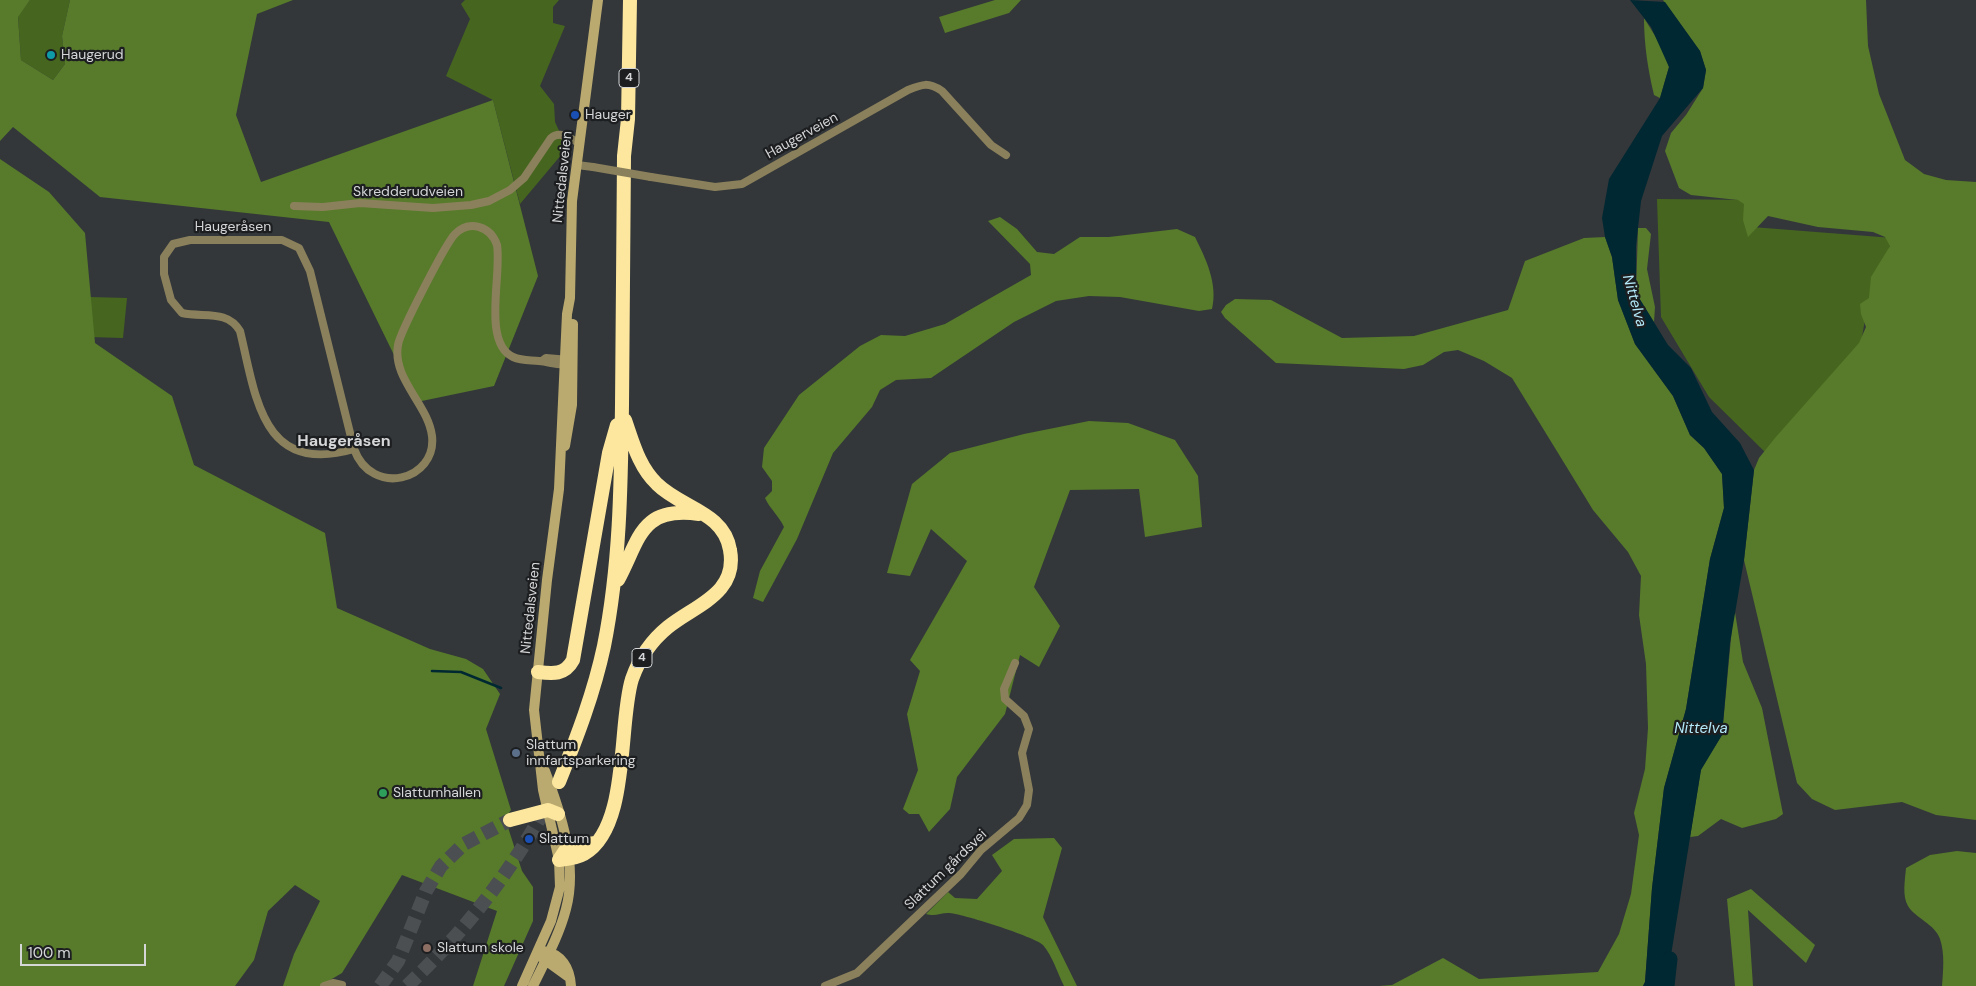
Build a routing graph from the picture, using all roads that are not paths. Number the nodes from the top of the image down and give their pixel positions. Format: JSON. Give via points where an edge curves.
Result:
{"nodes":[{"id":1,"x":598,"y":0,"type":"edge"},
{"id":2,"x":623,"y":0,"type":"edge"},
{"id":3,"x":630,"y":0,"type":"edge"},
{"id":4,"x":580,"y":143,"type":"junction"},
{"id":5,"x":1006,"y":155,"type":"dead end"},
{"id":6,"x":624,"y":156,"type":"junction"},
{"id":7,"x":576,"y":165,"type":"junction"},
{"id":8,"x":294,"y":206,"type":"dead end"},
{"id":9,"x":568,"y":362,"type":"junction"},
{"id":10,"x":622,"y":410,"type":"junction"},
{"id":11,"x":354,"y":449,"type":"junction"},
{"id":12,"x":705,"y":515,"type":"junction"},
{"id":13,"x":614,"y":588,"type":"junction"},
{"id":14,"x":1015,"y":663,"type":"dead end"},
{"id":15,"x":538,"y":672,"type":"junction"},
{"id":16,"x":559,"y":782,"type":"dead end"},
{"id":17,"x":553,"y":812,"type":"junction"},
{"id":18,"x":510,"y":820,"type":"tunnel mouth"},
{"id":19,"x":565,"y":856,"type":"junction"},
{"id":20,"x":537,"y":952,"type":"junction"},
{"id":21,"x":547,"y":957,"type":"junction"},
{"id":22,"x":570,"y":982,"type":"edge"},
{"id":23,"x":342,"y":985,"type":"dead end"},
{"id":24,"x":324,"y":986,"type":"edge"},
{"id":25,"x":522,"y":986,"type":"edge"},
{"id":26,"x":533,"y":986,"type":"edge"},
{"id":27,"x":825,"y":986,"type":"edge"}],
"edges":[{"from":1,"to":4,"type":"main road","name":"Nittedalsveien"},
{"from":2,"to":6,"type":"highway","number":"4","via":[[621,119]]},
{"from":3,"to":6,"type":"highway","number":"4","via":[[628,119]]},
{"from":4,"to":7,"type":"main road","name":"Nittedalsveien"},
{"from":4,"to":8,"type":"street","name":"Skredderudveien","via":[[556,134],[517,184],[502,196],[480,204],[433,208],[360,203]]},
{"from":5,"to":7,"type":"street","name":"Haugerveien","bridge":true,"via":[[991,145],[942,92],[924,83],[742,184],[714,187]]},
{"from":6,"to":10,"type":"highway","number":"4"},
{"from":7,"to":9,"type":"main road","name":"Nittedalsveien"},
{"from":9,"to":11,"type":"street","name":"Haugeråsen","via":[[517,358],[501,347],[496,325],[497,245],[491,233],[484,228],[462,228],[453,236],[398,342],[401,370],[430,426],[432,445],[428,454],[418,470],[392,479],[366,470]]},
{"from":9,"to":15,"type":"main road","name":"Nittedalsveien"},
{"from":10,"to":12,"type":"highway","number":"4","via":[[638,458],[651,478],[668,494]]},
{"from":10,"to":13,"type":"highway","number":"4","via":[[620,511]]},
{"from":10,"to":15,"type":"highway","number":"4","via":[[609,453],[574,654],[570,664],[560,673]]},
{"from":11,"to":11,"type":"street","name":"Haugeråsen","via":[[310,271],[299,248],[282,240],[190,240],[173,244],[163,264],[171,300],[182,313],[226,317],[237,325],[258,404],[268,428],[290,447],[308,453]]},
{"from":12,"to":13,"type":"highway","number":"4","via":[[677,512],[650,523],[634,543]]},
{"from":12,"to":19,"type":"highway","number":"4","via":[[719,526],[727,540],[731,558],[728,575],[716,595],[667,628],[640,661],[628,696],[617,794],[607,823],[596,842]]},
{"from":13,"to":16,"type":"highway","number":"4","via":[[596,680]]},
{"from":14,"to":27,"type":"street","name":"Slattum gårdsvei","via":[[1004,689],[1005,699],[1024,716],[1029,729],[1022,753],[1029,790],[1027,805],[1019,818],[981,850],[948,887],[856,973]]},
{"from":15,"to":17,"type":"main road","name":"Nittedalsveien","via":[[534,719]]},
{"from":17,"to":18,"type":"highway"},
{"from":17,"to":19,"type":"main road","name":"Nittedalsveien"},
{"from":19,"to":20,"type":"main road","name":"Nittedalsveien","via":[[559,895]]},
{"from":19,"to":21,"type":"main road","name":"Nittedalsveien","via":[[570,888],[567,907]]},
{"from":20,"to":21,"type":"main road"},
{"from":20,"to":25,"type":"main road","name":"Nittedalsveien"},
{"from":21,"to":22,"type":"main road"},
{"from":21,"to":26,"type":"main road","name":"Nittedalsveien"},
{"from":23,"to":24,"type":"street"}]}
